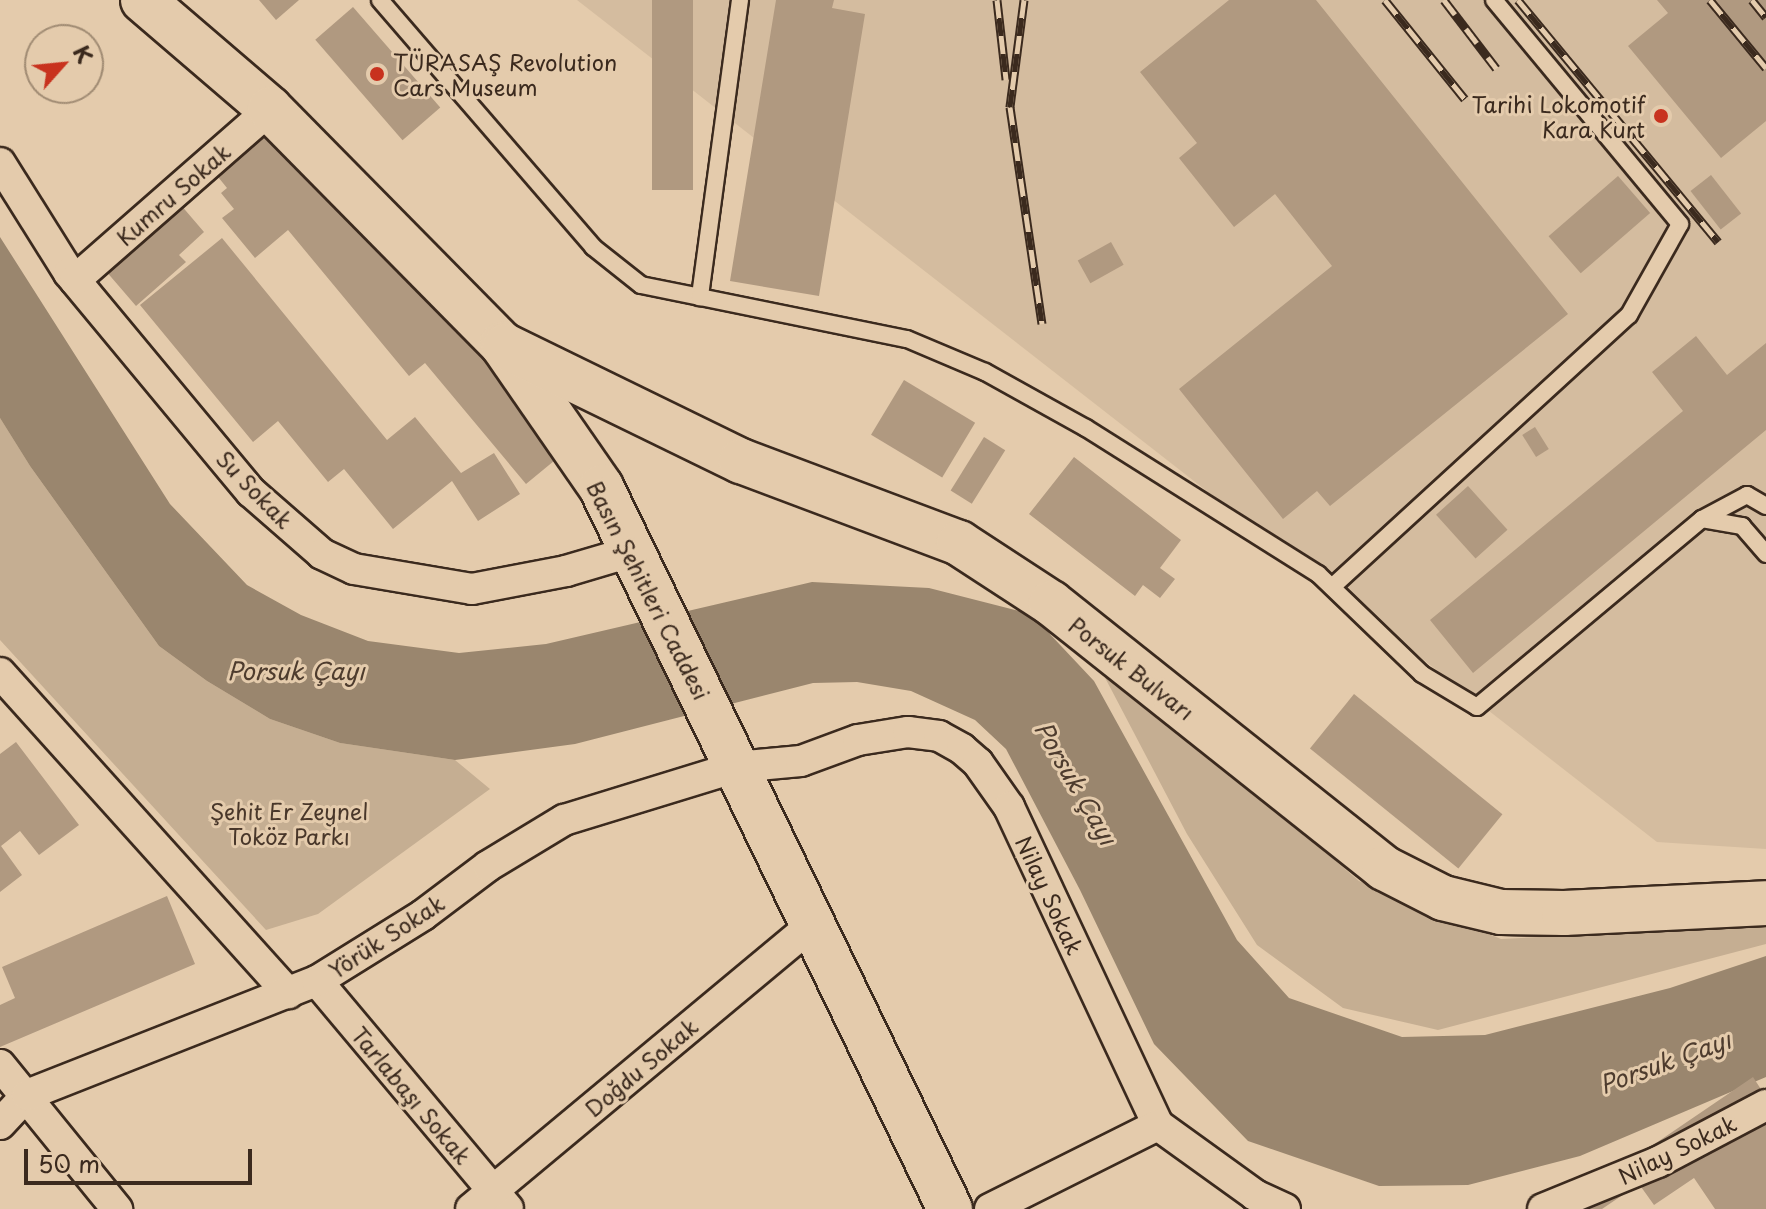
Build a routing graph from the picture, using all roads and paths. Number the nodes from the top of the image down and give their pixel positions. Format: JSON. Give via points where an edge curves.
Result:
{"nodes":[{"id":1,"x":143,"y":0,"type":"edge"},
{"id":2,"x":380,"y":0,"type":"edge"},
{"id":3,"x":740,"y":0,"type":"edge"},
{"id":4,"x":1494,"y":0,"type":"edge"},
{"id":5,"x":270,"y":109,"type":"junction"},
{"id":6,"x":0,"y":163,"type":"edge"},
{"id":7,"x":75,"y":280,"type":"junction"},
{"id":8,"x":700,"y":297,"type":"junction"},
{"id":9,"x":502,"y":344,"type":"junction"},
{"id":10,"x":1766,"y":506,"type":"edge"},
{"id":11,"x":1702,"y":519,"type":"junction"},
{"id":12,"x":634,"y":551,"type":"junction"},
{"id":13,"x":1766,"y":554,"type":"edge"},
{"id":14,"x":1332,"y":587,"type":"junction"},
{"id":15,"x":0,"y":673,"type":"edge"},
{"id":16,"x":736,"y":767,"type":"junction"},
{"id":17,"x":1766,"y":903,"type":"edge"},
{"id":18,"x":812,"y":925,"type":"junction"},
{"id":19,"x":317,"y":981,"type":"junction"},
{"id":20,"x":288,"y":993,"type":"junction"},
{"id":21,"x":0,"y":1065,"type":"edge"},
{"id":22,"x":27,"y":1095,"type":"junction"},
{"id":23,"x":1765,"y":1106,"type":"edge"},
{"id":24,"x":0,"y":1124,"type":"edge"},
{"id":25,"x":1158,"y":1125,"type":"junction"},
{"id":26,"x":490,"y":1203,"type":"edge"},
{"id":27,"x":117,"y":1209,"type":"edge"},
{"id":28,"x":950,"y":1209,"type":"edge"},
{"id":29,"x":990,"y":1209,"type":"edge"},
{"id":30,"x":1285,"y":1209,"type":"edge"},
{"id":31,"x":1543,"y":1209,"type":"edge"}],
"edges":[{"from":1,"to":5,"type":"main road","name":"Basın Şehitleri Caddesi"},
{"from":2,"to":8,"type":"lane","via":[[593,247],[641,285]]},
{"from":3,"to":8,"type":"lane"},
{"from":4,"to":14,"type":"lane","via":[[1680,224],[1629,315]]},
{"from":5,"to":7,"type":"street","name":"Kumru Sokak"},
{"from":5,"to":9,"type":"main road","name":"Basın Şehitleri Caddesi"},
{"from":6,"to":7,"type":"street","name":"Su Sokak"},
{"from":7,"to":12,"type":"street","name":"Su Sokak","via":[[251,492],[322,554],[354,569],[472,589]]},
{"from":8,"to":14,"type":"lane","via":[[907,339],[985,372],[1086,428]]},
{"from":9,"to":12,"type":"main road","name":"Basın Şehitleri Caddesi","via":[[601,487]]},
{"from":9,"to":17,"type":"main road","name":"Porsuk Bulvarı","via":[[741,461],[959,543],[1051,603],[1384,868],[1443,898],[1501,912],[1564,913]]},
{"from":10,"to":11,"type":"lane","via":[[1747,495]]},
{"from":11,"to":13,"type":"lane","via":[[1742,526]]},
{"from":11,"to":14,"type":"lane","via":[[1477,707],[1422,674]]},
{"from":12,"to":16,"type":"main road","name":"Basın Şehitleri Caddesi"},
{"from":15,"to":20,"type":"street"},
{"from":16,"to":18,"type":"main road","name":"Basın Şehitleri Caddesi"},
{"from":16,"to":19,"type":"street","name":"Yörük Sokak","via":[[564,820]]},
{"from":16,"to":25,"type":"street","name":"Nilay Sokak","via":[[801,761],[858,740],[908,732],[939,736],[962,749],[1009,807]]},
{"from":18,"to":26,"type":"street","name":"Doğdu Sokak"},
{"from":18,"to":28,"type":"main road","name":"Basın Şehitleri Caddesi"},
{"from":19,"to":20,"type":"street","name":"Yörük Sokak"},
{"from":19,"to":26,"type":"street","name":"Tarlabaşı Sokak"},
{"from":20,"to":22,"type":"street","name":"Yörük Sokak"},
{"from":21,"to":22,"type":"street"},
{"from":22,"to":24,"type":"street"},
{"from":22,"to":27,"type":"street"},
{"from":23,"to":31,"type":"street","name":"Nilay Sokak","via":[[1658,1162]]},
{"from":25,"to":29,"type":"street"},
{"from":25,"to":30,"type":"street","name":"Nilay Sokak","via":[[1255,1195]]}]}
